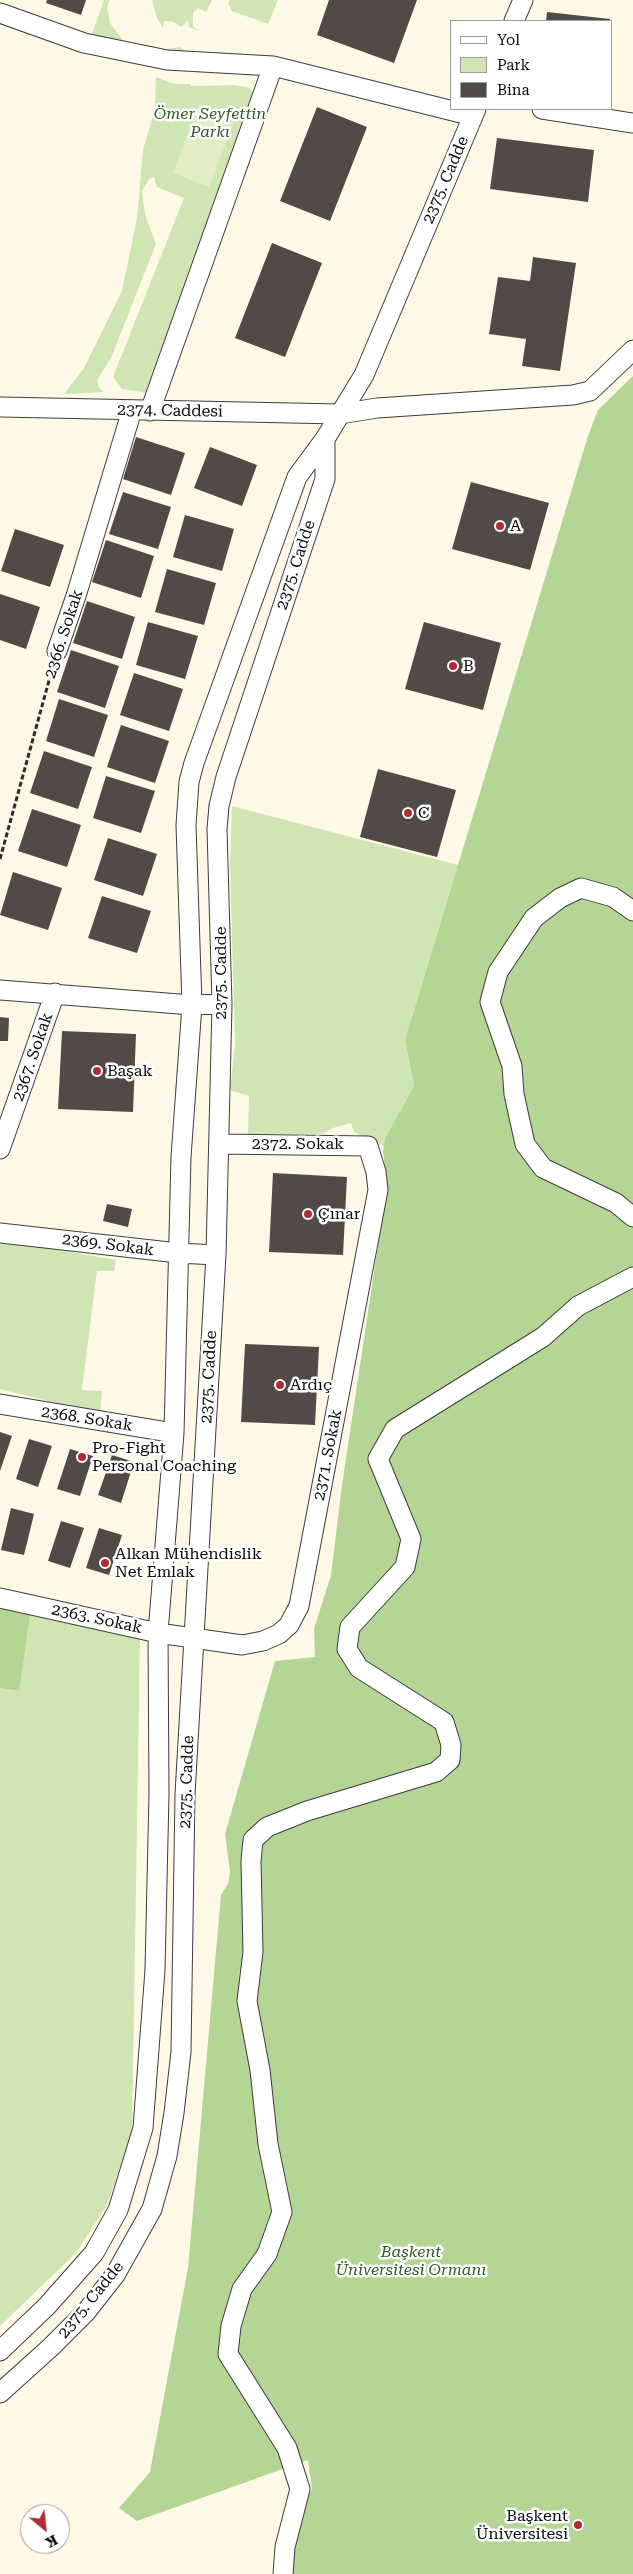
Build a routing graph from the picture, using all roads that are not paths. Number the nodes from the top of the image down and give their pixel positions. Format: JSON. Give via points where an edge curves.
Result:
{"nodes":[{"id":1,"x":523,"y":0,"type":"edge"},
{"id":2,"x":0,"y":13,"type":"edge"},
{"id":3,"x":514,"y":20,"type":"edge"},
{"id":4,"x":273,"y":66,"type":"junction"},
{"id":5,"x":450,"y":107,"type":"edge"},
{"id":6,"x":548,"y":110,"type":"edge"},
{"id":7,"x":474,"y":112,"type":"edge"},
{"id":8,"x":633,"y":123,"type":"edge"},
{"id":9,"x":633,"y":350,"type":"edge"},
{"id":10,"x":0,"y":407,"type":"edge"},
{"id":11,"x":132,"y":410,"type":"junction"},
{"id":12,"x":150,"y":411,"type":"junction"},
{"id":13,"x":340,"y":414,"type":"junction"},
{"id":14,"x":325,"y":439,"type":"junction"},
{"id":15,"x":57,"y":651,"type":"road end"},
{"id":16,"x":633,"y":911,"type":"edge"},
{"id":17,"x":0,"y":990,"type":"edge"},
{"id":18,"x":55,"y":993,"type":"junction"},
{"id":19,"x":222,"y":1004,"type":"junction"},
{"id":20,"x":192,"y":1005,"type":"junction"},
{"id":21,"x":219,"y":1144,"type":"junction"},
{"id":22,"x":0,"y":1149,"type":"edge"},
{"id":23,"x":372,"y":1154,"type":"joint"},
{"id":24,"x":633,"y":1217,"type":"edge"},
{"id":25,"x":0,"y":1233,"type":"edge"},
{"id":26,"x":178,"y":1253,"type":"junction"},
{"id":27,"x":216,"y":1255,"type":"junction"},
{"id":28,"x":633,"y":1277,"type":"edge"},
{"id":29,"x":0,"y":1404,"type":"edge"},
{"id":30,"x":174,"y":1433,"type":"junction"},
{"id":31,"x":0,"y":1598,"type":"edge"},
{"id":32,"x":158,"y":1633,"type":"junction"},
{"id":33,"x":194,"y":1637,"type":"junction"},
{"id":34,"x":0,"y":2351,"type":"edge"},
{"id":35,"x":0,"y":2393,"type":"edge"},
{"id":36,"x":283,"y":2574,"type":"edge"}],
"edges":[{"from":1,"to":3,"type":"street"},
{"from":2,"to":4,"type":"street","via":[[84,43],[167,60]]},
{"from":4,"to":5,"type":"street"},
{"from":4,"to":12,"type":"street"},
{"from":6,"to":8,"type":"street"},
{"from":7,"to":13,"type":"street","name":"2375. Cadde","via":[[364,376]]},
{"from":9,"to":13,"type":"street","name":"2374. Caddesi","via":[[584,394],[377,408]]},
{"from":10,"to":11,"type":"street","name":"2374. Caddesi"},
{"from":11,"to":12,"type":"street","name":"2374. Caddesi"},
{"from":11,"to":15,"type":"street","name":"2366. Sokak"},
{"from":12,"to":13,"type":"street","name":"2374. Caddesi"},
{"from":13,"to":14,"type":"street","name":"2375. Cadde"},
{"from":14,"to":19,"type":"street","name":"2375. Cadde","via":[[324,480],[219,806],[216,828]]},
{"from":14,"to":20,"type":"street","name":"2375. Cadde","via":[[297,476],[189,782],[186,825]]},
{"from":16,"to":24,"type":"street","via":[[613,897],[581,888],[560,898],[534,918],[503,964],[490,1002],[512,1066],[514,1094],[525,1144],[543,1168],[616,1203]]},
{"from":17,"to":18,"type":"street"},
{"from":18,"to":20,"type":"street"},
{"from":18,"to":22,"type":"street","name":"2367. Sokak"},
{"from":19,"to":20,"type":"street"},
{"from":19,"to":21,"type":"street","name":"2375. Cadde"},
{"from":20,"to":26,"type":"street","name":"2375. Cadde"},
{"from":21,"to":23,"type":"street","name":"2372. Sokak","via":[[354,1144],[368,1146]]},
{"from":21,"to":27,"type":"street","name":"2375. Cadde"},
{"from":23,"to":33,"type":"street","name":"2371. Sokak","via":[[378,1190],[299,1606],[279,1634],[263,1641],[242,1645]]},
{"from":25,"to":26,"type":"street","name":"2369. Sokak"},
{"from":26,"to":27,"type":"street","name":"2369. Sokak"},
{"from":26,"to":30,"type":"street","name":"2375. Cadde"},
{"from":27,"to":33,"type":"street","name":"2375. Cadde"},
{"from":28,"to":36,"type":"street","via":[[578,1306],[543,1337],[395,1429],[378,1459],[411,1539],[405,1568],[350,1627],[347,1649],[359,1668],[444,1722],[451,1744],[450,1760],[436,1772],[307,1810],[267,1827],[253,1840],[250,1861],[253,1952],[247,2001],[260,2070],[268,2144],[282,2212],[267,2254],[242,2289],[231,2326],[228,2354],[287,2448],[300,2489],[285,2547]]},
{"from":29,"to":30,"type":"street","name":"2368. Sokak"},
{"from":30,"to":32,"type":"street","name":"2375. Cadde"},
{"from":31,"to":32,"type":"street","name":"2363. Sokak"},
{"from":32,"to":33,"type":"street","name":"2363. Sokak"},
{"from":32,"to":34,"type":"street","name":"2375. Cadde","via":[[155,1970],[143,2128],[118,2210],[94,2253],[47,2306]]},
{"from":33,"to":35,"type":"street","name":"2375. Cadde","via":[[185,1794],[181,2052],[161,2181],[152,2209],[115,2275],[86,2312]]}]}
